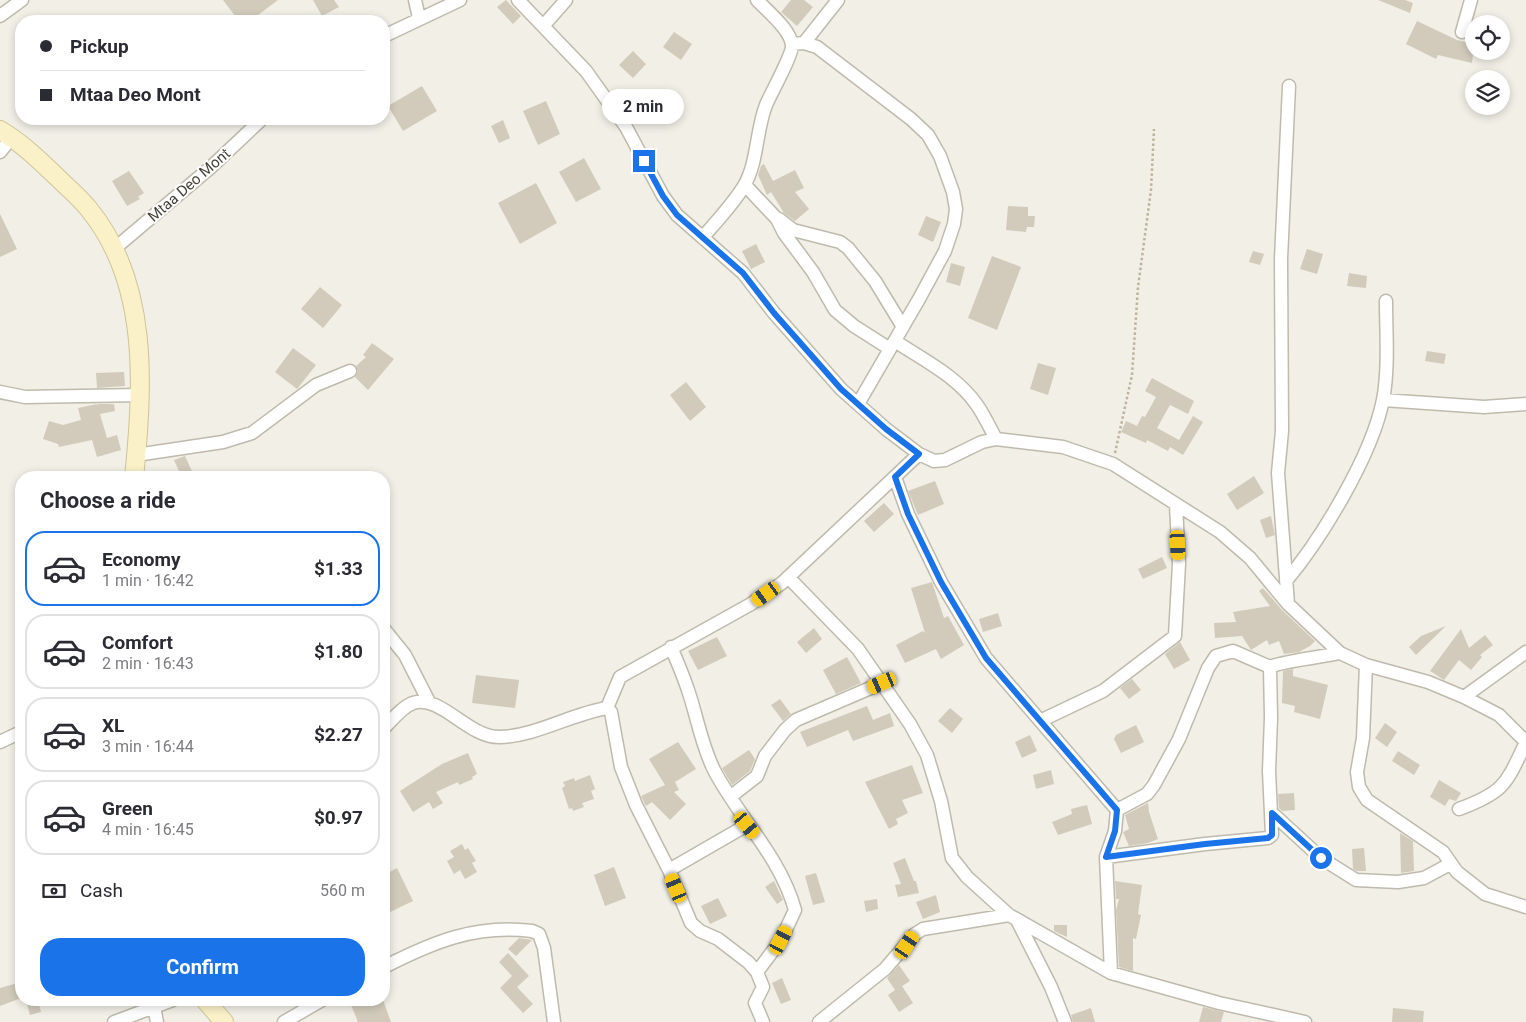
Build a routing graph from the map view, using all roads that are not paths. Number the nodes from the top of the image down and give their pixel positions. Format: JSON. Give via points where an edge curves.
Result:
{"nodes":[{"id":1,"x":22,"y":0,"type":"edge"},
{"id":2,"x":415,"y":0,"type":"edge"},
{"id":3,"x":460,"y":0,"type":"edge"},
{"id":4,"x":518,"y":0,"type":"edge"},
{"id":5,"x":566,"y":0,"type":"edge"},
{"id":6,"x":757,"y":0,"type":"edge"},
{"id":7,"x":838,"y":0,"type":"edge"},
{"id":8,"x":1471,"y":0,"type":"edge"},
{"id":9,"x":0,"y":16,"type":"edge"},
{"id":10,"x":419,"y":18,"type":"junction"},
{"id":11,"x":544,"y":25,"type":"junction"},
{"id":12,"x":1462,"y":32,"type":"dead end"},
{"id":13,"x":390,"y":33,"type":"edge"},
{"id":14,"x":798,"y":44,"type":"junction"},
{"id":15,"x":1289,"y":86,"type":"dead end"},
{"id":16,"x":256,"y":125,"type":"edge"},
{"id":17,"x":6,"y":133,"type":"edge"},
{"id":18,"x":0,"y":152,"type":"edge"},
{"id":19,"x":745,"y":185,"type":"junction"},
{"id":20,"x":777,"y":219,"type":"junction"},
{"id":21,"x":703,"y":237,"type":"junction"},
{"id":22,"x":114,"y":249,"type":"junction"},
{"id":23,"x":1386,"y":301,"type":"dead end"},
{"id":24,"x":903,"y":327,"type":"junction"},
{"id":25,"x":892,"y":345,"type":"junction"},
{"id":26,"x":350,"y":371,"type":"dead end"},
{"id":27,"x":0,"y":392,"type":"edge"},
{"id":28,"x":140,"y":396,"type":"junction"},
{"id":29,"x":1383,"y":400,"type":"junction"},
{"id":30,"x":858,"y":404,"type":"junction"},
{"id":31,"x":1526,"y":404,"type":"edge"},
{"id":32,"x":996,"y":439,"type":"junction"},
{"id":33,"x":919,"y":454,"type":"junction"},
{"id":34,"x":136,"y":455,"type":"junction"},
{"id":35,"x":135,"y":471,"type":"edge"},
{"id":36,"x":895,"y":477,"type":"junction"},
{"id":37,"x":1176,"y":505,"type":"junction"},
{"id":38,"x":788,"y":577,"type":"junction"},
{"id":39,"x":1286,"y":580,"type":"junction"},
{"id":40,"x":1288,"y":604,"type":"junction"},
{"id":41,"x":390,"y":637,"type":"edge"},
{"id":42,"x":671,"y":647,"type":"junction"},
{"id":43,"x":1526,"y":652,"type":"edge"},
{"id":44,"x":1340,"y":653,"type":"junction"},
{"id":45,"x":1366,"y":665,"type":"junction"},
{"id":46,"x":1270,"y":667,"type":"junction"},
{"id":47,"x":882,"y":683,"type":"junction"},
{"id":48,"x":1464,"y":697,"type":"junction"},
{"id":49,"x":429,"y":702,"type":"junction"},
{"id":50,"x":607,"y":708,"type":"junction"},
{"id":51,"x":1042,"y":720,"type":"junction"},
{"id":52,"x":390,"y":723,"type":"edge"},
{"id":53,"x":15,"y":735,"type":"edge"},
{"id":54,"x":0,"y":742,"type":"edge"},
{"id":55,"x":1526,"y":742,"type":"edge"},
{"id":56,"x":730,"y":797,"type":"junction"},
{"id":57,"x":1459,"y":809,"type":"dead end"},
{"id":58,"x":1117,"y":810,"type":"junction"},
{"id":59,"x":1272,"y":813,"type":"junction"},
{"id":60,"x":747,"y":825,"type":"junction"},
{"id":61,"x":1106,"y":857,"type":"junction"},
{"id":62,"x":1450,"y":864,"type":"junction"},
{"id":63,"x":668,"y":870,"type":"junction"},
{"id":64,"x":1526,"y":907,"type":"edge"},
{"id":65,"x":1013,"y":917,"type":"junction"},
{"id":66,"x":390,"y":964,"type":"edge"},
{"id":67,"x":757,"y":972,"type":"junction"},
{"id":68,"x":1111,"y":973,"type":"junction"},
{"id":69,"x":210,"y":1006,"type":"edge"},
{"id":70,"x":312,"y":1006,"type":"edge"},
{"id":71,"x":154,"y":1007,"type":"joint"},
{"id":72,"x":1267,"y":1018,"type":"edge"},
{"id":73,"x":1301,"y":1021,"type":"edge"},
{"id":74,"x":114,"y":1022,"type":"edge"},
{"id":75,"x":157,"y":1022,"type":"edge"},
{"id":76,"x":224,"y":1022,"type":"edge"},
{"id":77,"x":284,"y":1022,"type":"edge"},
{"id":78,"x":554,"y":1022,"type":"edge"},
{"id":79,"x":763,"y":1022,"type":"edge"},
{"id":80,"x":819,"y":1022,"type":"edge"},
{"id":81,"x":1065,"y":1022,"type":"edge"}],
"edges":[{"from":1,"to":9,"type":"street"},
{"from":2,"to":10,"type":"street"},
{"from":3,"to":10,"type":"street"},
{"from":4,"to":11,"type":"street"},
{"from":5,"to":11,"type":"street"},
{"from":6,"to":14,"type":"street"},
{"from":7,"to":14,"type":"street"},
{"from":8,"to":12,"type":"street"},
{"from":10,"to":13,"type":"street"},
{"from":11,"to":21,"type":"street","via":[[586,71],[620,119],[677,215]]},
{"from":14,"to":19,"type":"street","via":[[761,117],[756,150]]},
{"from":14,"to":24,"type":"street","via":[[817,47],[911,119],[928,136],[940,156],[953,192],[954,224],[945,251]]},
{"from":15,"to":39,"type":"street","via":[[1281,259],[1282,431],[1278,473]]},
{"from":16,"to":22,"type":"street","name":"Mtaa Deo Mont"},
{"from":17,"to":18,"type":"street"},
{"from":17,"to":22,"type":"street","via":[[26,147],[88,208]]},
{"from":19,"to":20,"type":"street"},
{"from":19,"to":21,"type":"street"},
{"from":20,"to":24,"type":"street","via":[[793,230],[840,242],[848,248],[875,281]]},
{"from":20,"to":25,"type":"street","via":[[835,310],[854,326]]},
{"from":21,"to":30,"type":"street","via":[[743,273],[774,313]]},
{"from":22,"to":28,"type":"street","via":[[131,290],[139,345]]},
{"from":23,"to":29,"type":"street"},
{"from":24,"to":25,"type":"street"},
{"from":25,"to":30,"type":"street"},
{"from":25,"to":32,"type":"street","via":[[945,374],[963,388],[977,405]]},
{"from":26,"to":34,"type":"street","via":[[310,389],[252,433],[223,442]]},
{"from":27,"to":28,"type":"street","via":[[25,397]]},
{"from":28,"to":34,"type":"street"},
{"from":29,"to":31,"type":"street","via":[[1484,407]]},
{"from":29,"to":39,"type":"street","via":[[1349,482],[1312,548]]},
{"from":30,"to":33,"type":"street"},
{"from":32,"to":33,"type":"street","via":[[944,460],[934,461]]},
{"from":32,"to":37,"type":"street","via":[[1063,447],[1113,464]]},
{"from":33,"to":36,"type":"street"},
{"from":34,"to":35,"type":"street"},
{"from":36,"to":38,"type":"street"},
{"from":36,"to":51,"type":"street","via":[[908,514],[958,613],[986,658]]},
{"from":37,"to":40,"type":"street","via":[[1228,539],[1250,558]]},
{"from":37,"to":51,"type":"street","via":[[1179,564],[1175,636],[1103,691]]},
{"from":38,"to":42,"type":"street","via":[[751,604]]},
{"from":38,"to":47,"type":"street","via":[[858,649]]},
{"from":39,"to":40,"type":"street"},
{"from":40,"to":44,"type":"street"},
{"from":41,"to":49,"type":"street","via":[[405,656]]},
{"from":42,"to":50,"type":"street","via":[[620,677]]},
{"from":42,"to":56,"type":"street","via":[[688,690],[705,751]]},
{"from":43,"to":48,"type":"street"},
{"from":44,"to":45,"type":"street"},
{"from":44,"to":46,"type":"street","via":[[1276,663]]},
{"from":45,"to":48,"type":"street","via":[[1428,682]]},
{"from":45,"to":62,"type":"street","via":[[1363,738],[1357,772],[1359,787],[1367,800],[1443,852]]},
{"from":46,"to":58,"type":"street","via":[[1233,651],[1216,656],[1179,739],[1154,785],[1147,794]]},
{"from":46,"to":59,"type":"street"},
{"from":47,"to":56,"type":"street","via":[[796,720],[765,756],[757,776]]},
{"from":47,"to":65,"type":"street","via":[[927,755],[941,801],[952,858],[966,877]]},
{"from":48,"to":55,"type":"street","via":[[1499,715]]},
{"from":49,"to":50,"type":"street","via":[[481,735],[498,737],[517,735]]},
{"from":49,"to":52,"type":"street","via":[[410,705]]},
{"from":50,"to":63,"type":"street","via":[[611,712],[624,774]]},
{"from":51,"to":58,"type":"street"},
{"from":53,"to":54,"type":"street"},
{"from":55,"to":57,"type":"street","via":[[1501,788]]},
{"from":56,"to":60,"type":"street"},
{"from":58,"to":61,"type":"street","via":[[1115,831]]},
{"from":59,"to":61,"type":"street","via":[[1272,835],[1268,838]]},
{"from":59,"to":62,"type":"street","via":[[1321,858],[1356,880],[1398,882],[1424,878]]},
{"from":60,"to":63,"type":"street"},
{"from":60,"to":67,"type":"street","via":[[768,850],[790,891],[795,910],[781,940]]},
{"from":61,"to":68,"type":"street"},
{"from":62,"to":64,"type":"street","via":[[1486,894]]},
{"from":63,"to":67,"type":"street","via":[[691,923],[718,939]]},
{"from":65,"to":68,"type":"street"},
{"from":65,"to":80,"type":"street","via":[[923,929],[914,934],[884,970]]},
{"from":65,"to":81,"type":"street","via":[[1052,987]]},
{"from":66,"to":78,"type":"street","via":[[444,939],[467,933],[532,931],[539,934],[544,948]]},
{"from":67,"to":79,"type":"street","via":[[764,987],[756,1003]]},
{"from":68,"to":72,"type":"street"},
{"from":69,"to":76,"type":"street"},
{"from":70,"to":77,"type":"street"},
{"from":71,"to":74,"type":"street"},
{"from":71,"to":75,"type":"street"},
{"from":72,"to":73,"type":"street"}]}
